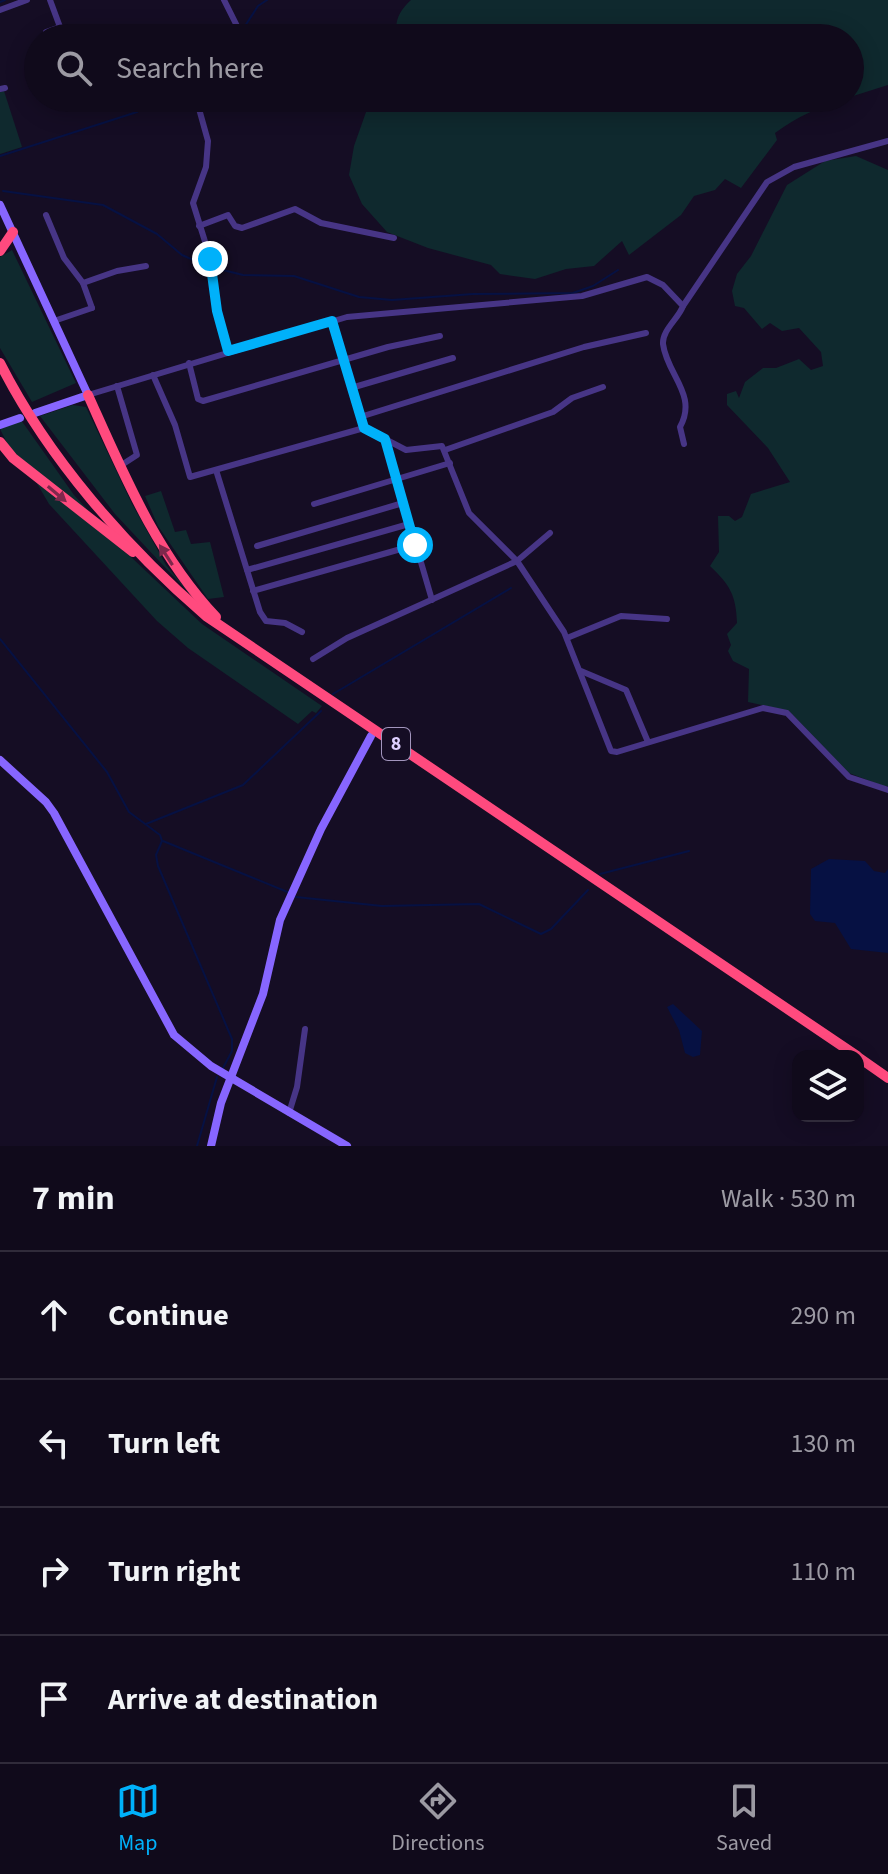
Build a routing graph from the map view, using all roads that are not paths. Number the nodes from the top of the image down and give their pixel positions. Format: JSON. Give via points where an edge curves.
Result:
{"nodes":[{"id":1,"x":27,"y":0,"type":"edge"},
{"id":2,"x":50,"y":0,"type":"edge"},
{"id":3,"x":224,"y":0,"type":"edge"},
{"id":4,"x":0,"y":10,"type":"edge"},
{"id":5,"x":59,"y":24,"type":"edge"},
{"id":6,"x":236,"y":24,"type":"edge"},
{"id":7,"x":200,"y":112,"type":"edge"},
{"id":8,"x":888,"y":141,"type":"edge"},
{"id":9,"x":0,"y":205,"type":"edge"},
{"id":10,"x":46,"y":215,"type":"dead end"},
{"id":11,"x":199,"y":226,"type":"junction"},
{"id":12,"x":13,"y":232,"type":"junction"},
{"id":13,"x":394,"y":238,"type":"dead end"},
{"id":14,"x":0,"y":251,"type":"edge"},
{"id":15,"x":146,"y":266,"type":"dead end"},
{"id":16,"x":83,"y":283,"type":"junction"},
{"id":17,"x":683,"y":306,"type":"junction"},
{"id":18,"x":54,"y":321,"type":"junction"},
{"id":19,"x":332,"y":321,"type":"junction"},
{"id":20,"x":646,"y":333,"type":"dead end"},
{"id":21,"x":440,"y":336,"type":"dead end"},
{"id":22,"x":228,"y":351,"type":"junction"},
{"id":23,"x":453,"y":358,"type":"dead end"},
{"id":24,"x":344,"y":360,"type":"junction"},
{"id":25,"x":0,"y":363,"type":"edge"},
{"id":26,"x":189,"y":363,"type":"junction"},
{"id":27,"x":0,"y":375,"type":"edge"},
{"id":28,"x":153,"y":375,"type":"junction"},
{"id":29,"x":117,"y":386,"type":"junction"},
{"id":30,"x":603,"y":387,"type":"dead end"},
{"id":31,"x":351,"y":388,"type":"junction"},
{"id":32,"x":88,"y":395,"type":"junction"},
{"id":33,"x":35,"y":413,"type":"dead end"},
{"id":34,"x":360,"y":417,"type":"junction"},
{"id":35,"x":20,"y":418,"type":"dead end"},
{"id":36,"x":0,"y":425,"type":"edge"},
{"id":37,"x":364,"y":428,"type":"junction"},
{"id":38,"x":385,"y":439,"type":"junction"},
{"id":39,"x":0,"y":442,"type":"edge"},
{"id":40,"x":684,"y":444,"type":"dead end"},
{"id":41,"x":445,"y":450,"type":"junction"},
{"id":42,"x":450,"y":463,"type":"junction"},
{"id":43,"x":120,"y":466,"type":"junction"},
{"id":44,"x":216,"y":470,"type":"junction"},
{"id":45,"x":396,"y":480,"type":"junction"},
{"id":46,"x":403,"y":503,"type":"junction"},
{"id":47,"x":314,"y":504,"type":"dead end"},
{"id":48,"x":409,"y":524,"type":"junction"},
{"id":49,"x":550,"y":533,"type":"dead end"},
{"id":50,"x":415,"y":545,"type":"junction"},
{"id":51,"x":257,"y":546,"type":"dead end"},
{"id":52,"x":133,"y":552,"type":"junction"},
{"id":53,"x":517,"y":561,"type":"junction"},
{"id":54,"x":247,"y":570,"type":"junction"},
{"id":55,"x":253,"y":591,"type":"junction"},
{"id":56,"x":432,"y":600,"type":"junction"},
{"id":57,"x":667,"y":619,"type":"dead end"},
{"id":58,"x":302,"y":632,"type":"dead end"},
{"id":59,"x":234,"y":636,"type":"junction"},
{"id":60,"x":567,"y":638,"type":"junction"},
{"id":61,"x":313,"y":659,"type":"dead end"},
{"id":62,"x":581,"y":671,"type":"junction"},
{"id":63,"x":371,"y":736,"type":"junction"},
{"id":64,"x":648,"y":742,"type":"junction"},
{"id":65,"x":0,"y":760,"type":"edge"},
{"id":66,"x":888,"y":790,"type":"edge"},
{"id":67,"x":305,"y":1029,"type":"dead end"},
{"id":68,"x":838,"y":1050,"type":"edge"},
{"id":69,"x":848,"y":1050,"type":"edge"},
{"id":70,"x":864,"y":1061,"type":"edge"},
{"id":71,"x":864,"y":1068,"type":"edge"},
{"id":72,"x":888,"y":1078,"type":"edge"},
{"id":73,"x":231,"y":1079,"type":"junction"},
{"id":74,"x":888,"y":1085,"type":"edge"},
{"id":75,"x":289,"y":1113,"type":"junction"},
{"id":76,"x":211,"y":1146,"type":"edge"},
{"id":77,"x":347,"y":1146,"type":"edge"}],
"edges":[{"from":1,"to":4,"type":"street"},
{"from":2,"to":5,"type":"street"},
{"from":3,"to":6,"type":"street"},
{"from":7,"to":11,"type":"street","via":[[208,141],[206,167],[193,203]]},
{"from":8,"to":17,"type":"street","via":[[794,167],[767,182]]},
{"from":9,"to":12,"type":"street"},
{"from":10,"to":16,"type":"street","via":[[64,258]]},
{"from":11,"to":13,"type":"street","via":[[228,215],[242,228],[295,209],[321,223]]},
{"from":11,"to":22,"type":"street"},
{"from":12,"to":14,"type":"highway"},
{"from":12,"to":18,"type":"street"},
{"from":15,"to":16,"type":"street"},
{"from":16,"to":18,"type":"street","via":[[93,307]]},
{"from":17,"to":19,"type":"street","via":[[647,277],[582,296]]},
{"from":17,"to":40,"type":"street","via":[[663,345],[687,401],[680,427]]},
{"from":18,"to":32,"type":"street"},
{"from":19,"to":22,"type":"street"},
{"from":19,"to":24,"type":"street"},
{"from":20,"to":34,"type":"street","via":[[584,347]]},
{"from":21,"to":24,"type":"street"},
{"from":22,"to":26,"type":"street"},
{"from":23,"to":31,"type":"street"},
{"from":24,"to":26,"type":"street","via":[[203,401],[198,399]]},
{"from":24,"to":31,"type":"street"},
{"from":25,"to":59,"type":"highway","number":"8","via":[[60,457],[120,531],[184,597]]},
{"from":26,"to":28,"type":"street"},
{"from":27,"to":52,"type":"highway","number":"8","via":[[56,462]]},
{"from":28,"to":29,"type":"street"},
{"from":28,"to":44,"type":"street","via":[[190,477]]},
{"from":29,"to":32,"type":"street"},
{"from":29,"to":43,"type":"street","via":[[136,450],[135,459]]},
{"from":30,"to":41,"type":"street","via":[[572,398],[553,412]]},
{"from":31,"to":34,"type":"street"},
{"from":32,"to":33,"type":"street"},
{"from":32,"to":43,"type":"highway"},
{"from":34,"to":37,"type":"street"},
{"from":35,"to":36,"type":"street"},
{"from":37,"to":38,"type":"street"},
{"from":37,"to":44,"type":"street"},
{"from":38,"to":41,"type":"street","via":[[406,450]]},
{"from":38,"to":45,"type":"street"},
{"from":39,"to":52,"type":"highway","one_way":true,"via":[[13,458]]},
{"from":41,"to":42,"type":"street"},
{"from":42,"to":45,"type":"street"},
{"from":42,"to":53,"type":"street","via":[[469,513]]},
{"from":59,"to":43,"type":"highway","one_way":true,"via":[[172,564]]},
{"from":44,"to":54,"type":"street"},
{"from":45,"to":46,"type":"street"},
{"from":45,"to":47,"type":"street"},
{"from":46,"to":48,"type":"street"},
{"from":46,"to":51,"type":"street"},
{"from":48,"to":50,"type":"street"},
{"from":48,"to":54,"type":"street"},
{"from":49,"to":53,"type":"street"},
{"from":50,"to":55,"type":"street"},
{"from":50,"to":56,"type":"street"},
{"from":52,"to":63,"type":"highway","number":"8","via":[[203,621]]},
{"from":53,"to":56,"type":"street"},
{"from":53,"to":60,"type":"street"},
{"from":54,"to":55,"type":"street"},
{"from":55,"to":58,"type":"street","via":[[266,621]]},
{"from":56,"to":61,"type":"street"},
{"from":57,"to":60,"type":"street","via":[[621,616]]},
{"from":59,"to":69,"type":"highway","number":"8"},
{"from":60,"to":62,"type":"street"},
{"from":62,"to":64,"type":"street","via":[[626,690]]},
{"from":62,"to":64,"type":"street","via":[[611,751]]},
{"from":63,"to":68,"type":"highway","number":"8"},
{"from":63,"to":73,"type":"street","via":[[280,920],[263,994]]},
{"from":64,"to":66,"type":"street","via":[[763,708],[787,713],[849,777]]},
{"from":65,"to":73,"type":"street","via":[[54,813],[174,1035]]},
{"from":67,"to":75,"type":"street"},
{"from":70,"to":72,"type":"highway","number":"8"},
{"from":71,"to":74,"type":"highway"},
{"from":73,"to":75,"type":"street"},
{"from":73,"to":76,"type":"street"},
{"from":75,"to":77,"type":"street"}]}
